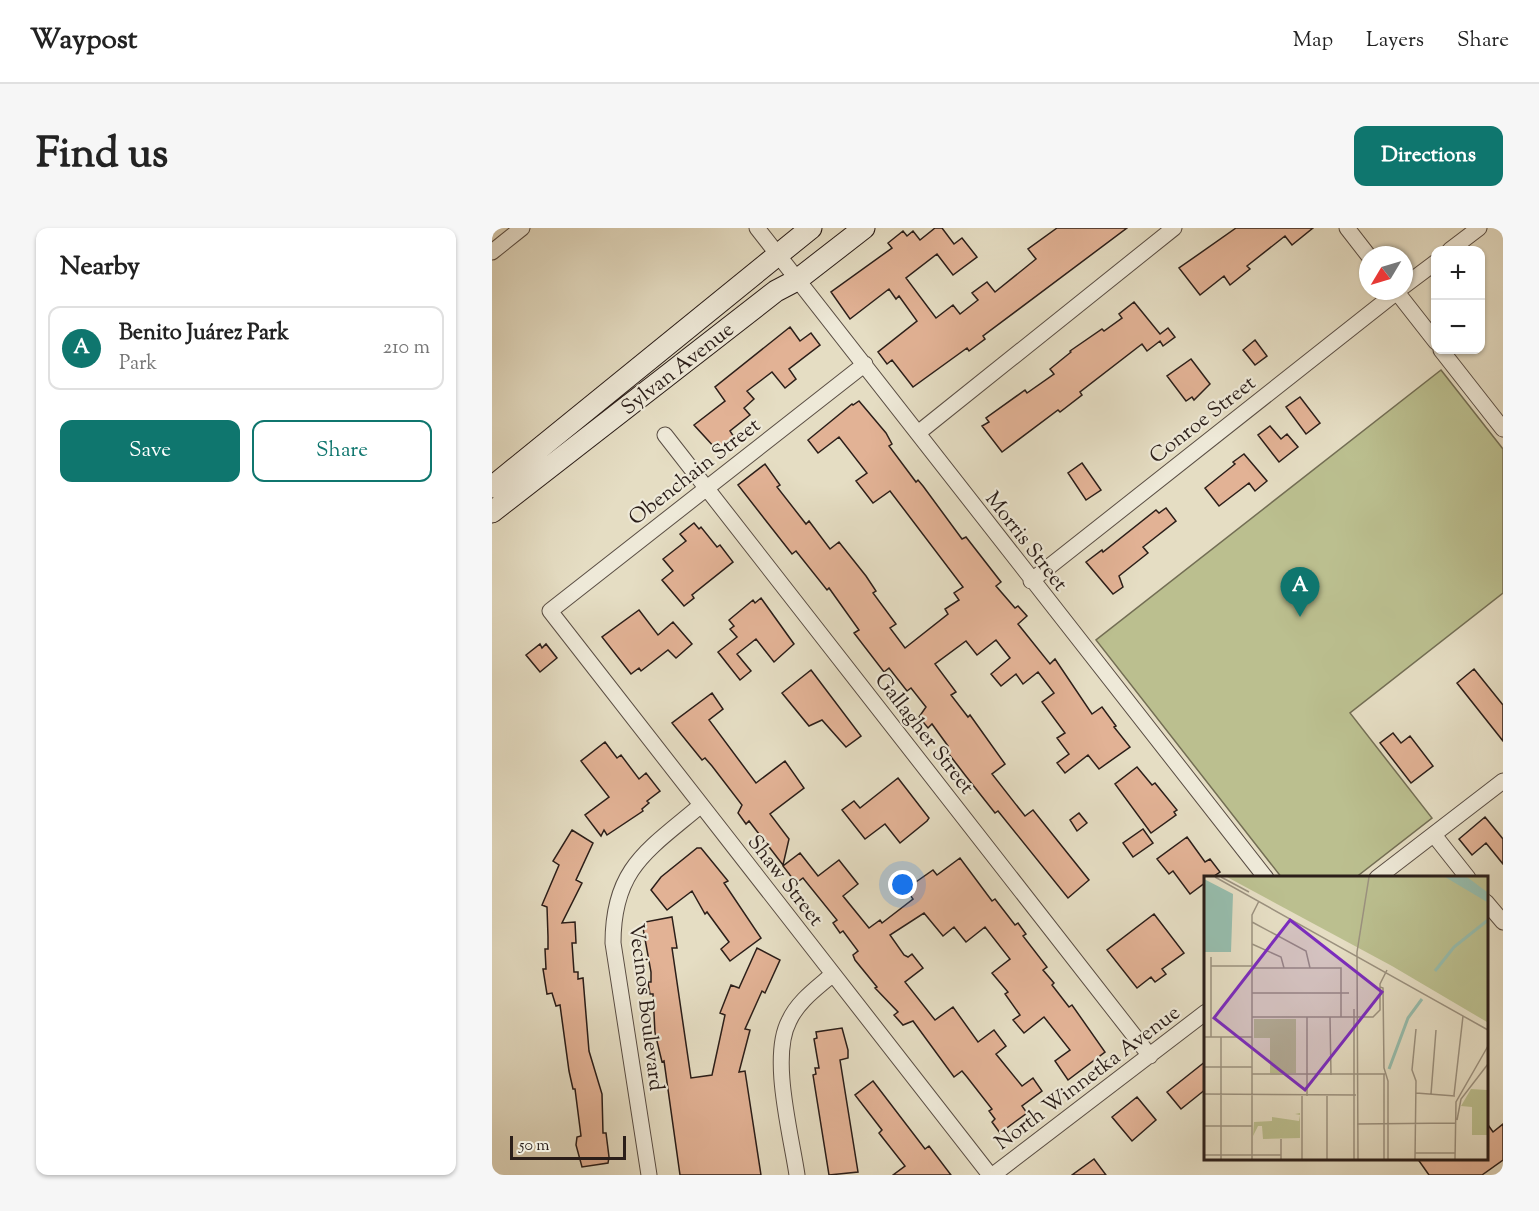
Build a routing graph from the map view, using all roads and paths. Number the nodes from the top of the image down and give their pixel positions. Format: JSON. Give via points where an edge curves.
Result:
{"nodes":[{"id":1,"x":522,"y":228,"type":"edge"},
{"id":2,"x":757,"y":228,"type":"edge"},
{"id":3,"x":811,"y":228,"type":"edge"},
{"id":4,"x":864,"y":228,"type":"edge"},
{"id":5,"x":1174,"y":228,"type":"edge"},
{"id":6,"x":1347,"y":228,"type":"edge"},
{"id":7,"x":1479,"y":228,"type":"edge"},
{"id":8,"x":1361,"y":246,"type":"edge"},
{"id":9,"x":1455,"y":246,"type":"edge"},
{"id":10,"x":492,"y":252,"type":"edge"},
{"id":11,"x":777,"y":254,"type":"junction"},
{"id":12,"x":1431,"y":266,"type":"edge"},
{"id":13,"x":1413,"y":279,"type":"edge"},
{"id":14,"x":797,"y":280,"type":"junction"},
{"id":15,"x":1386,"y":300,"type":"edge"},
{"id":16,"x":1406,"y":300,"type":"edge"},
{"id":17,"x":1431,"y":335,"type":"edge"},
{"id":18,"x":1445,"y":354,"type":"edge"},
{"id":19,"x":864,"y":364,"type":"junction"},
{"id":20,"x":1503,"y":429,"type":"edge"},
{"id":21,"x":918,"y":433,"type":"junction"},
{"id":22,"x":665,"y":435,"type":"dead end"},
{"id":23,"x":492,"y":487,"type":"edge"},
{"id":24,"x":707,"y":488,"type":"junction"},
{"id":25,"x":492,"y":512,"type":"edge"},
{"id":26,"x":1031,"y":581,"type":"junction"},
{"id":27,"x":550,"y":611,"type":"joint"},
{"id":28,"x":1503,"y":781,"type":"edge"},
{"id":29,"x":700,"y":806,"type":"junction"},
{"id":30,"x":1434,"y":835,"type":"junction"},
{"id":31,"x":1264,"y":876,"type":"edge"},
{"id":32,"x":1380,"y":876,"type":"edge"},
{"id":33,"x":1466,"y":876,"type":"edge"},
{"id":34,"x":1488,"y":904,"type":"edge"},
{"id":35,"x":1503,"y":922,"type":"edge"},
{"id":36,"x":833,"y":974,"type":"junction"},
{"id":37,"x":1204,"y":1014,"type":"edge"},
{"id":38,"x":1150,"y":1056,"type":"junction"},
{"id":39,"x":649,"y":1175,"type":"edge"},
{"id":40,"x":797,"y":1175,"type":"edge"},
{"id":41,"x":992,"y":1175,"type":"edge"}],
"edges":[{"from":1,"to":10,"type":"street"},
{"from":2,"to":11,"type":"street","name":"Morris Street"},
{"from":3,"to":11,"type":"main road","name":"Sylvan Avenue"},
{"from":4,"to":14,"type":"main road","name":"Sylvan Avenue"},
{"from":5,"to":21,"type":"street"},
{"from":6,"to":8,"type":"street"},
{"from":7,"to":9,"type":"street"},
{"from":11,"to":14,"type":"street","name":"Morris Street"},
{"from":11,"to":23,"type":"main road","name":"Sylvan Avenue","via":[[762,271]]},
{"from":12,"to":13,"type":"street","name":"Conroe Street"},
{"from":14,"to":19,"type":"street","name":"Morris Street"},
{"from":14,"to":25,"type":"main road","name":"Sylvan Avenue","via":[[776,291]]},
{"from":15,"to":26,"type":"street","name":"Conroe Street"},
{"from":16,"to":17,"type":"street"},
{"from":18,"to":20,"type":"street"},
{"from":19,"to":21,"type":"street","name":"Morris Street"},
{"from":19,"to":24,"type":"street","name":"Obenchain Street"},
{"from":21,"to":26,"type":"street","name":"Morris Street"},
{"from":22,"to":24,"type":"street","name":"Gallagher Street"},
{"from":24,"to":27,"type":"street","name":"Obenchain Street"},
{"from":24,"to":38,"type":"street","name":"Gallagher Street"},
{"from":26,"to":31,"type":"street","name":"Morris Street"},
{"from":27,"to":29,"type":"street","name":"Shaw Street"},
{"from":28,"to":30,"type":"street"},
{"from":29,"to":36,"type":"street","name":"Shaw Street"},
{"from":29,"to":39,"type":"street","name":"Vecinos Boulevard","via":[[630,870],[619,891],[613,918],[613,943]]},
{"from":30,"to":32,"type":"street"},
{"from":30,"to":33,"type":"street"},
{"from":34,"to":35,"type":"street"},
{"from":36,"to":40,"type":"street","via":[[804,1000],[789,1021],[780,1047]]},
{"from":36,"to":41,"type":"street","name":"Shaw Street"},
{"from":37,"to":38,"type":"street","name":"North Winnetka Avenue"},
{"from":38,"to":41,"type":"street","name":"North Winnetka Avenue"}]}
